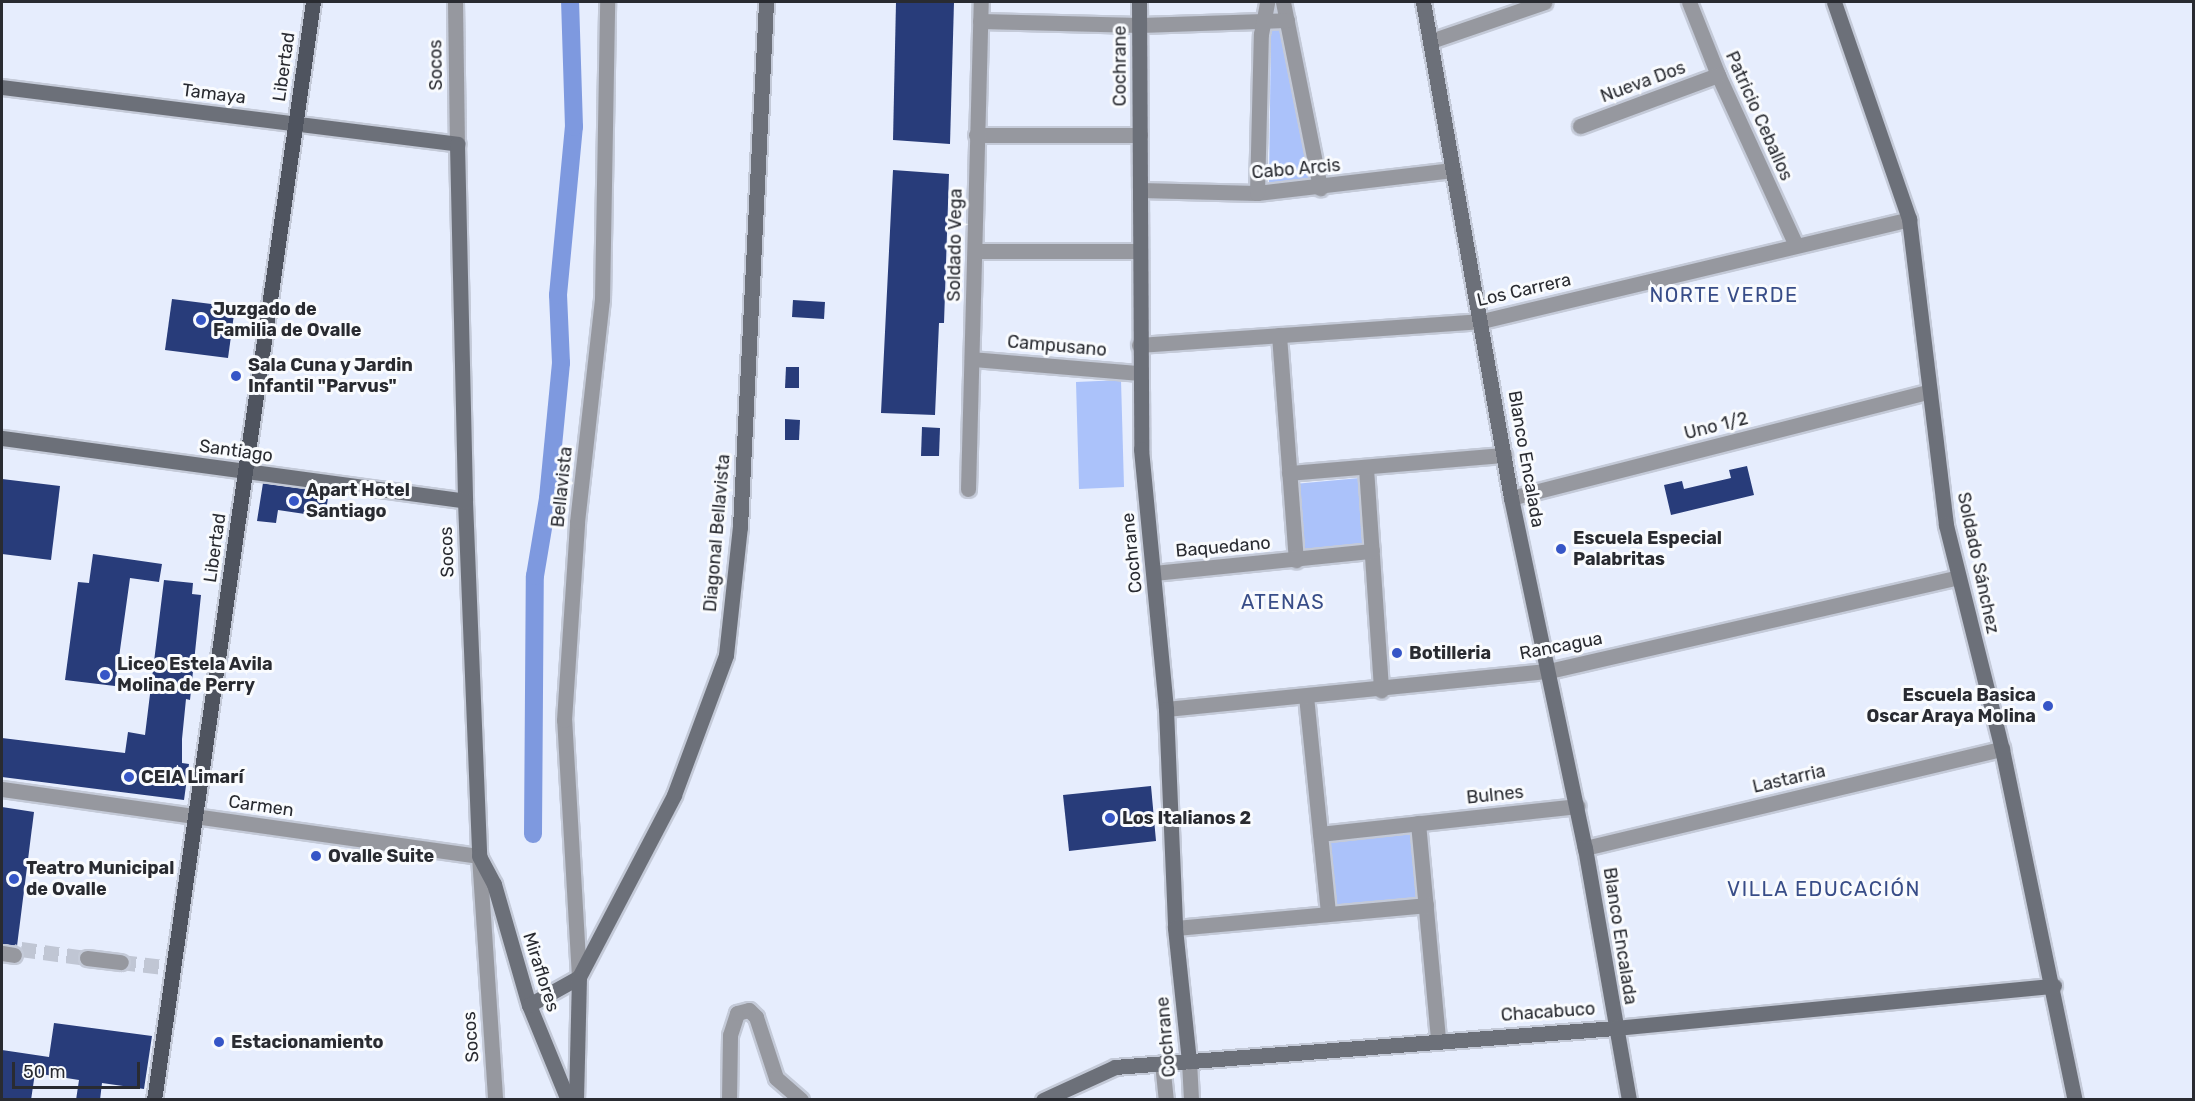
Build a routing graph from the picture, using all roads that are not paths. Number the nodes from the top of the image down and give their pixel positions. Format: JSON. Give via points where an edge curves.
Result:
{"nodes":[{"id":1,"x":313,"y":2,"type":"edge"},
{"id":2,"x":454,"y":2,"type":"edge"},
{"id":3,"x":607,"y":2,"type":"edge"},
{"id":4,"x":766,"y":2,"type":"edge"},
{"id":5,"x":981,"y":2,"type":"edge"},
{"id":6,"x":1139,"y":2,"type":"edge"},
{"id":7,"x":1267,"y":2,"type":"edge"},
{"id":8,"x":1283,"y":2,"type":"edge"},
{"id":9,"x":1423,"y":2,"type":"edge"},
{"id":10,"x":1545,"y":2,"type":"edge"},
{"id":11,"x":1689,"y":2,"type":"edge"},
{"id":12,"x":1834,"y":2,"type":"edge"},
{"id":13,"x":1287,"y":20,"type":"junction"},
{"id":14,"x":980,"y":21,"type":"junction"},
{"id":15,"x":1263,"y":22,"type":"junction"},
{"id":16,"x":1140,"y":25,"type":"junction"},
{"id":17,"x":1431,"y":41,"type":"junction"},
{"id":18,"x":1718,"y":75,"type":"junction"},
{"id":19,"x":2,"y":87,"type":"edge"},
{"id":20,"x":295,"y":124,"type":"junction"},
{"id":21,"x":1580,"y":126,"type":"dead end"},
{"id":22,"x":976,"y":135,"type":"junction"},
{"id":23,"x":1140,"y":135,"type":"junction"},
{"id":24,"x":457,"y":144,"type":"junction"},
{"id":25,"x":1453,"y":170,"type":"junction"},
{"id":26,"x":1320,"y":188,"type":"junction"},
{"id":27,"x":1140,"y":190,"type":"junction"},
{"id":28,"x":1257,"y":193,"type":"junction"},
{"id":29,"x":1909,"y":219,"type":"junction"},
{"id":30,"x":1796,"y":245,"type":"junction"},
{"id":31,"x":975,"y":251,"type":"junction"},
{"id":32,"x":1140,"y":251,"type":"junction"},
{"id":33,"x":1482,"y":321,"type":"junction"},
{"id":34,"x":1279,"y":335,"type":"junction"},
{"id":35,"x":1139,"y":345,"type":"junction"},
{"id":36,"x":972,"y":359,"type":"junction"},
{"id":37,"x":1138,"y":373,"type":"junction"},
{"id":38,"x":1930,"y":391,"type":"junction"},
{"id":39,"x":2,"y":438,"type":"edge"},
{"id":40,"x":1504,"y":455,"type":"junction"},
{"id":41,"x":1366,"y":468,"type":"junction"},
{"id":42,"x":245,"y":472,"type":"junction"},
{"id":43,"x":1289,"y":473,"type":"junction"},
{"id":44,"x":968,"y":489,"type":"dead end"},
{"id":45,"x":1511,"y":498,"type":"junction"},
{"id":46,"x":465,"y":501,"type":"junction"},
{"id":47,"x":1372,"y":551,"type":"junction"},
{"id":48,"x":1296,"y":560,"type":"junction"},
{"id":49,"x":1154,"y":573,"type":"junction"},
{"id":50,"x":1958,"y":577,"type":"junction"},
{"id":51,"x":1549,"y":671,"type":"junction"},
{"id":52,"x":1381,"y":690,"type":"junction"},
{"id":53,"x":1306,"y":696,"type":"junction"},
{"id":54,"x":1166,"y":709,"type":"junction"},
{"id":55,"x":2002,"y":749,"type":"junction"},
{"id":56,"x":2,"y":789,"type":"edge"},
{"id":57,"x":1577,"y":806,"type":"junction"},
{"id":58,"x":196,"y":816,"type":"junction"},
{"id":59,"x":1418,"y":823,"type":"junction"},
{"id":60,"x":1320,"y":834,"type":"junction"},
{"id":61,"x":1586,"y":848,"type":"junction"},
{"id":62,"x":479,"y":856,"type":"junction"},
{"id":63,"x":1426,"y":904,"type":"junction"},
{"id":64,"x":1328,"y":912,"type":"junction"},
{"id":65,"x":1175,"y":928,"type":"junction"},
{"id":66,"x":87,"y":958,"type":"tunnel mouth"},
{"id":67,"x":121,"y":962,"type":"tunnel mouth"},
{"id":68,"x":579,"y":977,"type":"junction"},
{"id":69,"x":2054,"y":986,"type":"junction"},
{"id":70,"x":529,"y":1005,"type":"junction"},
{"id":71,"x":1615,"y":1028,"type":"junction"},
{"id":72,"x":1438,"y":1039,"type":"junction"},
{"id":73,"x":1188,"y":1061,"type":"junction"},
{"id":74,"x":1162,"y":1063,"type":"junction"},
{"id":75,"x":154,"y":1100,"type":"edge"},
{"id":76,"x":495,"y":1100,"type":"edge"},
{"id":77,"x":568,"y":1100,"type":"edge"},
{"id":78,"x":576,"y":1100,"type":"edge"},
{"id":79,"x":729,"y":1100,"type":"edge"},
{"id":80,"x":801,"y":1100,"type":"edge"},
{"id":81,"x":1043,"y":1100,"type":"edge"},
{"id":82,"x":1166,"y":1100,"type":"edge"},
{"id":83,"x":1191,"y":1100,"type":"edge"},
{"id":84,"x":1629,"y":1100,"type":"edge"},
{"id":85,"x":2075,"y":1100,"type":"edge"}],
"edges":[{"from":1,"to":20,"type":"main road","name":"Libertad"},
{"from":2,"to":24,"type":"street","name":"Socos"},
{"from":3,"to":68,"type":"street","name":"Bellavista","via":[[602,299],[577,522],[564,720]]},
{"from":4,"to":68,"type":"street","name":"Diagonal Bellavista","via":[[740,527],[726,655],[674,795]]},
{"from":5,"to":14,"type":"street","name":"Soldado Vega"},
{"from":6,"to":16,"type":"street","name":"Cochrane"},
{"from":7,"to":15,"type":"street"},
{"from":8,"to":13,"type":"street"},
{"from":9,"to":17,"type":"street","name":"Blanco Encalada"},
{"from":10,"to":17,"type":"street"},
{"from":11,"to":18,"type":"street","name":"Patricio Ceballos"},
{"from":12,"to":29,"type":"street","name":"Soldado Sánchez"},
{"from":13,"to":15,"type":"street"},
{"from":13,"to":26,"type":"street"},
{"from":14,"to":16,"type":"street"},
{"from":14,"to":22,"type":"street","name":"Soldado Vega"},
{"from":15,"to":16,"type":"street"},
{"from":15,"to":28,"type":"street"},
{"from":16,"to":23,"type":"street","name":"Cochrane"},
{"from":17,"to":25,"type":"street","name":"Blanco Encalada"},
{"from":18,"to":21,"type":"street","name":"Nueva Dos"},
{"from":18,"to":30,"type":"street","name":"Patricio Ceballos"},
{"from":19,"to":20,"type":"street","name":"Tamaya"},
{"from":20,"to":24,"type":"street","name":"Tamaya"},
{"from":20,"to":42,"type":"main road","name":"Libertad"},
{"from":22,"to":23,"type":"street"},
{"from":22,"to":31,"type":"street","name":"Soldado Vega"},
{"from":23,"to":27,"type":"street","name":"Cochrane"},
{"from":24,"to":46,"type":"street","name":"Socos"},
{"from":25,"to":26,"type":"street","name":"Cabo Arcis"},
{"from":25,"to":33,"type":"street","name":"Blanco Encalada"},
{"from":26,"to":28,"type":"street","name":"Cabo Arcis"},
{"from":27,"to":28,"type":"street","name":"Cabo Arcis"},
{"from":27,"to":32,"type":"street","name":"Cochrane"},
{"from":29,"to":30,"type":"street","name":"Los Carrera"},
{"from":29,"to":38,"type":"street","name":"Soldado Sánchez"},
{"from":30,"to":33,"type":"street","name":"Los Carrera"},
{"from":31,"to":32,"type":"street"},
{"from":31,"to":36,"type":"street","name":"Soldado Vega"},
{"from":32,"to":35,"type":"street","name":"Cochrane"},
{"from":33,"to":34,"type":"street","name":"Los Carrera"},
{"from":33,"to":40,"type":"street","name":"Blanco Encalada"},
{"from":34,"to":35,"type":"street","name":"Los Carrera"},
{"from":34,"to":43,"type":"street","name":"Baquedano"},
{"from":35,"to":37,"type":"street","name":"Cochrane"},
{"from":36,"to":37,"type":"street","name":"Campusano"},
{"from":36,"to":44,"type":"street","name":"Soldado Vega"},
{"from":37,"to":49,"type":"street","name":"Cochrane","via":[[1141,449]]},
{"from":38,"to":45,"type":"street","name":"Uno 1/2"},
{"from":38,"to":50,"type":"street","name":"Soldado Sánchez","via":[[1946,525]]},
{"from":39,"to":42,"type":"street","name":"Santiago"},
{"from":40,"to":41,"type":"street"},
{"from":40,"to":45,"type":"street","name":"Blanco Encalada"},
{"from":41,"to":43,"type":"street"},
{"from":41,"to":47,"type":"street"},
{"from":42,"to":46,"type":"street","name":"Santiago"},
{"from":42,"to":58,"type":"main road","name":"Libertad"},
{"from":43,"to":48,"type":"street","name":"Baquedano"},
{"from":45,"to":51,"type":"street","name":"Blanco Encalada"},
{"from":46,"to":62,"type":"street","name":"Socos"},
{"from":47,"to":48,"type":"street","name":"Baquedano"},
{"from":47,"to":52,"type":"street"},
{"from":48,"to":49,"type":"street","name":"Baquedano"},
{"from":49,"to":54,"type":"street","name":"Cochrane"},
{"from":50,"to":51,"type":"street","name":"Rancagua"},
{"from":50,"to":55,"type":"street","name":"Soldado Sánchez"},
{"from":51,"to":52,"type":"street","name":"Rancagua"},
{"from":51,"to":57,"type":"street","name":"Blanco Encalada"},
{"from":52,"to":53,"type":"street","name":"Rancagua"},
{"from":53,"to":54,"type":"street","name":"Rancagua"},
{"from":53,"to":60,"type":"street"},
{"from":54,"to":65,"type":"street","name":"Cochrane"},
{"from":55,"to":61,"type":"street","name":"Lastarria"},
{"from":55,"to":69,"type":"street","name":"Soldado Sánchez"},
{"from":56,"to":58,"type":"street","name":"Carmen"},
{"from":57,"to":59,"type":"street","name":"Bulnes"},
{"from":57,"to":61,"type":"street","name":"Blanco Encalada"},
{"from":58,"to":62,"type":"street","name":"Carmen"},
{"from":58,"to":75,"type":"main road","name":"Libertad"},
{"from":59,"to":60,"type":"street","name":"Bulnes"},
{"from":59,"to":63,"type":"street"},
{"from":60,"to":64,"type":"street"},
{"from":61,"to":71,"type":"street","name":"Blanco Encalada"},
{"from":62,"to":70,"type":"street","name":"Miraflores","via":[[494,884]]},
{"from":62,"to":76,"type":"street","name":"Socos"},
{"from":63,"to":64,"type":"street"},
{"from":63,"to":72,"type":"street"},
{"from":64,"to":65,"type":"street"},
{"from":65,"to":73,"type":"street","name":"Cochrane"},
{"from":66,"to":67,"type":"street"},
{"from":68,"to":70,"type":"street"},
{"from":68,"to":78,"type":"street","name":"Miraflores"},
{"from":69,"to":71,"type":"street","name":"Chacabuco"},
{"from":69,"to":85,"type":"street","name":"Soldado Sánchez"},
{"from":70,"to":77,"type":"street","name":"Miraflores"},
{"from":71,"to":72,"type":"street","name":"Chacabuco"},
{"from":71,"to":84,"type":"street","name":"Blanco Encalada"},
{"from":72,"to":73,"type":"street","name":"Chacabuco"},
{"from":73,"to":74,"type":"street","name":"Chacabuco"},
{"from":73,"to":83,"type":"street","name":"Cochrane"},
{"from":74,"to":81,"type":"street","name":"Chacabuco","via":[[1115,1067]]},
{"from":74,"to":82,"type":"street","name":"Cochrane"},
{"from":79,"to":80,"type":"street","via":[[730,1035],[737,1013],[749,1010],[756,1017],[776,1078]]}]}
